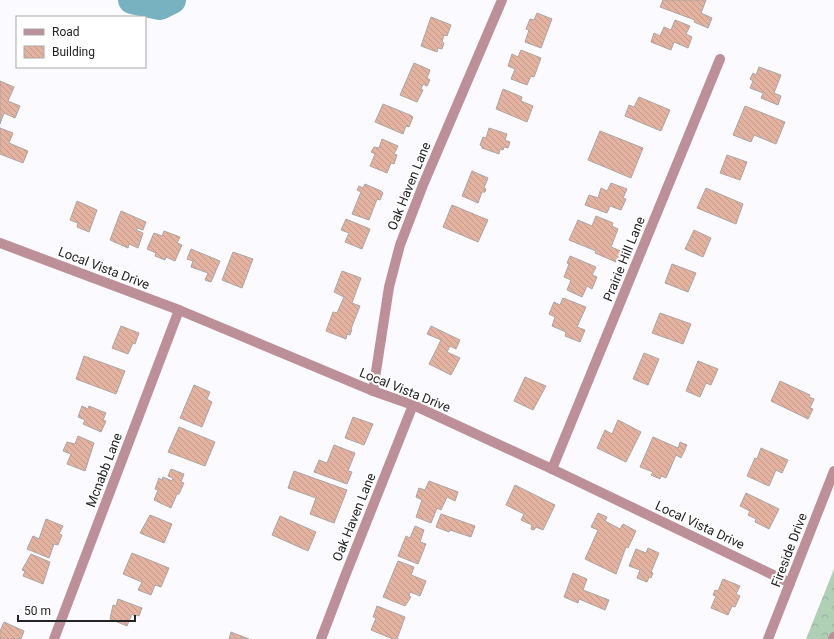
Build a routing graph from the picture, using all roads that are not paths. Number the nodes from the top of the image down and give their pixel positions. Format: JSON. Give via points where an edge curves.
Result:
{"nodes":[{"id":1,"x":502,"y":0,"type":"edge"},
{"id":2,"x":720,"y":59,"type":"dead end"},
{"id":3,"x":0,"y":243,"type":"edge"},
{"id":4,"x":179,"y":310,"type":"junction"},
{"id":5,"x":373,"y":391,"type":"junction"},
{"id":6,"x":413,"y":405,"type":"junction"},
{"id":7,"x":552,"y":469,"type":"junction"},
{"id":8,"x":834,"y":471,"type":"edge"},
{"id":9,"x":824,"y":495,"type":"junction"},
{"id":10,"x":834,"y":499,"type":"edge"},
{"id":11,"x":790,"y":582,"type":"junction"},
{"id":12,"x":54,"y":639,"type":"edge"},
{"id":13,"x":321,"y":639,"type":"edge"},
{"id":14,"x":768,"y":639,"type":"edge"}],
"edges":[{"from":1,"to":5,"type":"street","name":"Oak Haven Lane","via":[[400,245],[389,287]]},
{"from":2,"to":7,"type":"street","name":"Prairie Hill Lane"},
{"from":3,"to":4,"type":"street","name":"Local Vista Drive"},
{"from":4,"to":5,"type":"street","name":"Local Vista Drive"},
{"from":4,"to":12,"type":"street","name":"Mcnabb Lane"},
{"from":5,"to":6,"type":"street","name":"Local Vista Drive"},
{"from":6,"to":7,"type":"street","name":"Local Vista Drive"},
{"from":6,"to":13,"type":"street","name":"Oak Haven Lane"},
{"from":7,"to":11,"type":"street","name":"Local Vista Drive"},
{"from":8,"to":9,"type":"street","name":"Fireside Drive"},
{"from":9,"to":10,"type":"street"},
{"from":9,"to":11,"type":"street","name":"Fireside Drive"},
{"from":11,"to":14,"type":"street","name":"Fireside Drive"}]}
